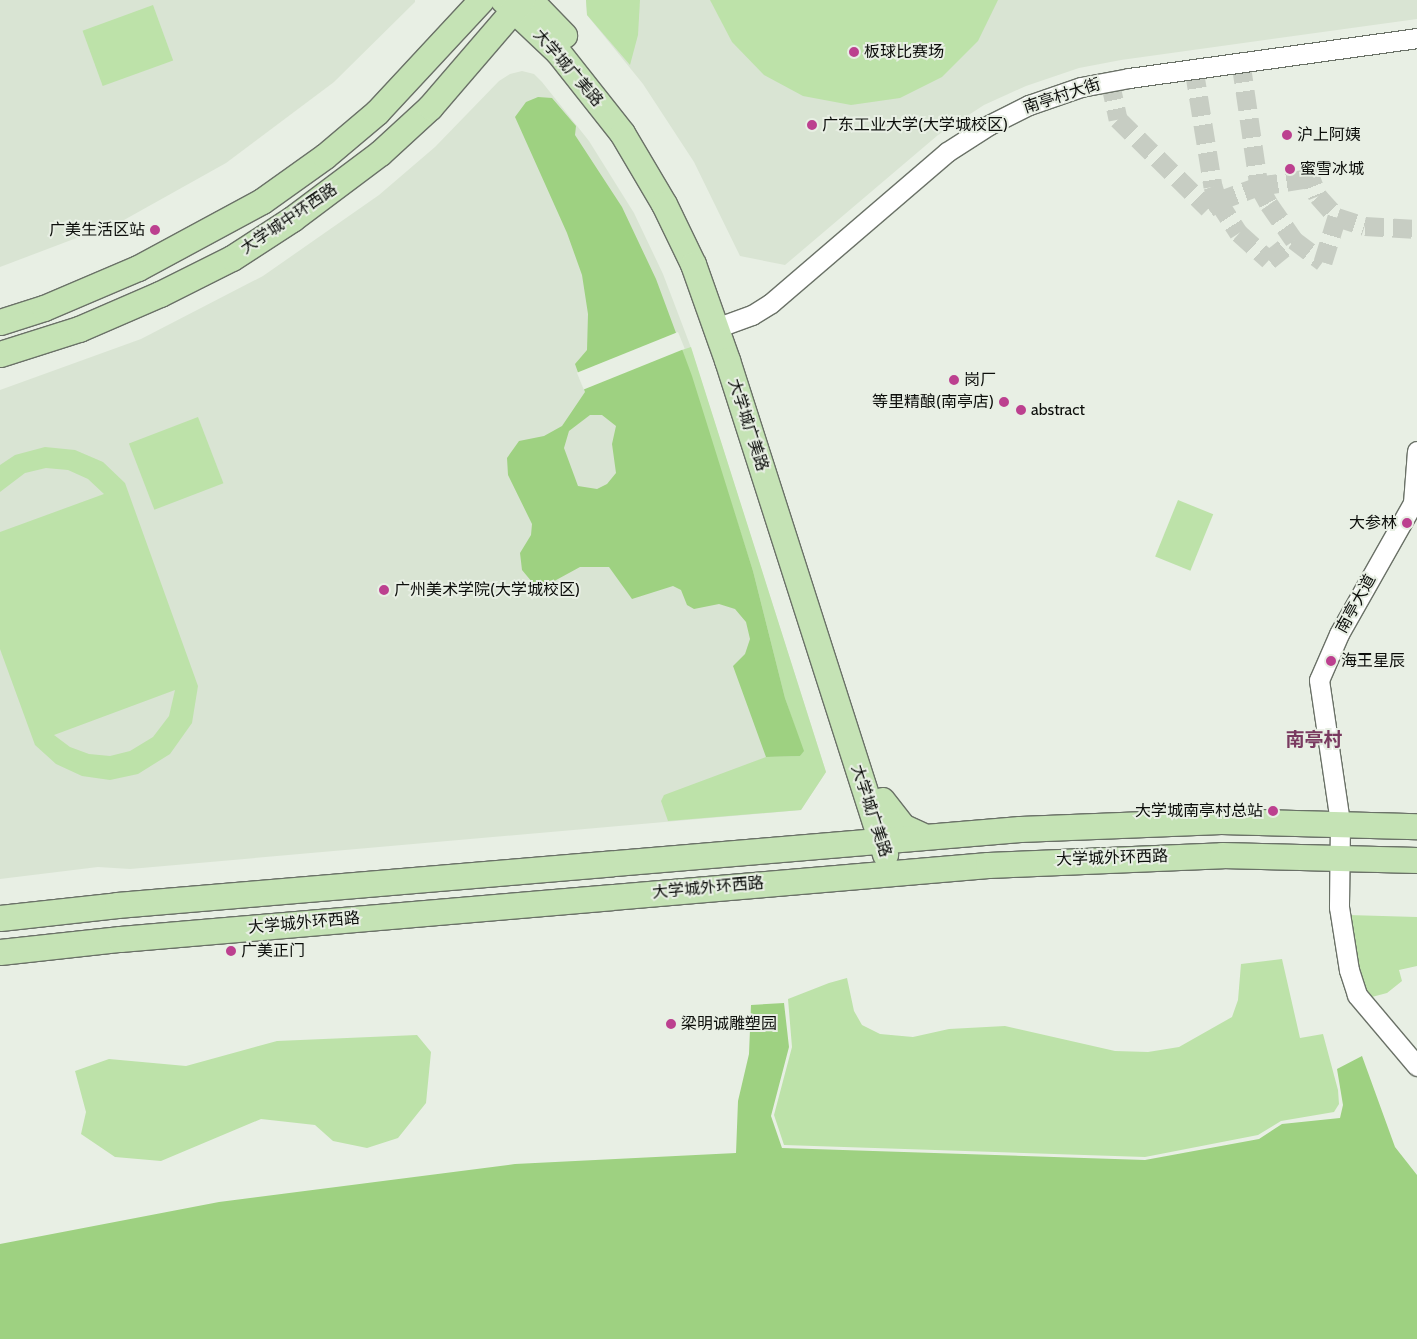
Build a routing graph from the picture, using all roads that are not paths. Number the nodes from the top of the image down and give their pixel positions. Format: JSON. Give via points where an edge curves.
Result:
{"nodes":[{"id":1,"x":480,"y":0,"type":"edge"},
{"id":2,"x":517,"y":2,"type":"edge"},
{"id":3,"x":1417,"y":38,"type":"edge"},
{"id":4,"x":0,"y":322,"type":"edge"},
{"id":5,"x":723,"y":325,"type":"junction"},
{"id":6,"x":0,"y":354,"type":"edge"},
{"id":7,"x":1417,"y":451,"type":"edge"},
{"id":8,"x":1415,"y":502,"type":"edge"},
{"id":9,"x":875,"y":802,"type":"junction"},
{"id":10,"x":1340,"y":823,"type":"junction"},
{"id":11,"x":1417,"y":826,"type":"edge"},
{"id":12,"x":921,"y":836,"type":"junction"},
{"id":13,"x":886,"y":839,"type":"junction"},
{"id":14,"x":842,"y":843,"type":"junction"},
{"id":15,"x":1341,"y":857,"type":"junction"},
{"id":16,"x":1417,"y":860,"type":"edge"},
{"id":17,"x":924,"y":870,"type":"junction"},
{"id":18,"x":893,"y":873,"type":"junction"},
{"id":19,"x":0,"y":918,"type":"edge"},
{"id":20,"x":0,"y":952,"type":"edge"},
{"id":21,"x":1417,"y":1066,"type":"edge"}],
"edges":[{"from":1,"to":4,"type":"main road","name":"大学城中环西路","via":[[377,112],[326,156],[262,201],[138,268],[44,308]]},
{"from":2,"to":5,"type":"main road","name":"大学城广美路","via":[[583,81],[637,157]]},
{"from":2,"to":6,"type":"main road","name":"大学城中环西路","via":[[430,107],[380,153],[292,219],[232,258],[160,294],[79,329]]},
{"from":3,"to":5,"type":"street","name":"南亭村大街","via":[[1129,78],[1081,87],[1029,105],[988,125],[947,152],[771,303]]},
{"from":5,"to":9,"type":"main road","name":"大学城广美路"},
{"from":7,"to":8,"type":"street","name":"南亭大道"},
{"from":8,"to":10,"type":"street","name":"南亭大道","via":[[1339,634],[1319,680]]},
{"from":9,"to":12,"type":"main road","via":[[902,826]]},
{"from":9,"to":13,"type":"main road","name":"大学城广美路"},
{"from":9,"to":14,"type":"main road","via":[[862,828]]},
{"from":10,"to":11,"type":"main road","name":"大学城外环西路"},
{"from":10,"to":12,"type":"main road","name":"大学城外环西路","via":[[1116,823]]},
{"from":10,"to":15,"type":"street","name":"南亭大道"},
{"from":12,"to":13,"type":"main road","name":"大学城外环西路"},
{"from":12,"to":17,"type":"main road","via":[[908,846],[907,857],[913,867]]},
{"from":13,"to":14,"type":"main road","name":"大学城外环西路"},
{"from":13,"to":18,"type":"main road","name":"大学城广美路"},
{"from":14,"to":19,"type":"main road","name":"大学城外环西路","via":[[117,905]]},
{"from":15,"to":16,"type":"main road","name":"大学城外环西路"},
{"from":15,"to":17,"type":"main road","name":"大学城外环西路","via":[[1117,857]]},
{"from":15,"to":21,"type":"street","name":"南亭大道","via":[[1339,907],[1349,970],[1357,995]]},
{"from":17,"to":18,"type":"main road","name":"大学城外环西路"},
{"from":18,"to":20,"type":"main road","name":"大学城外环西路"}]}
